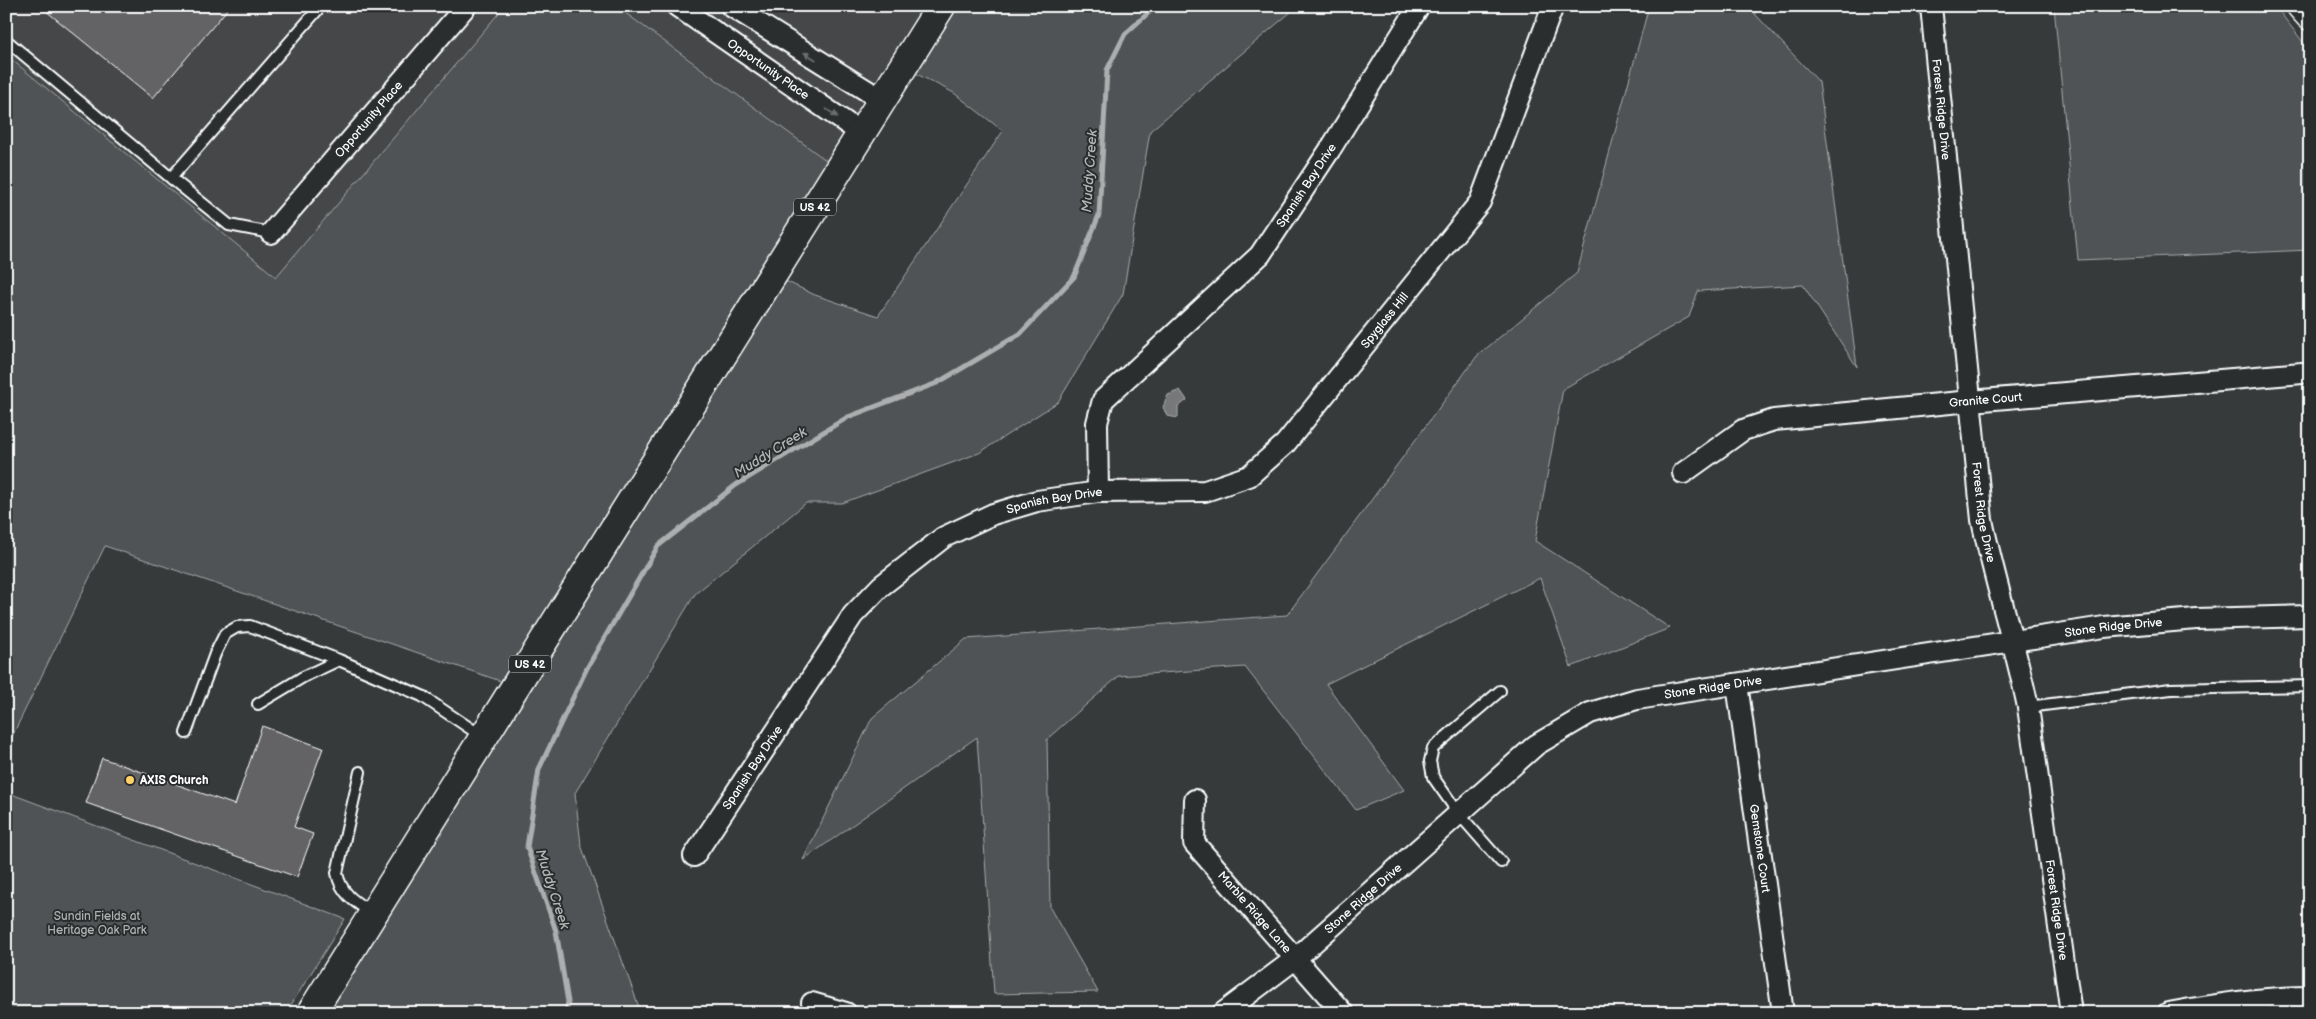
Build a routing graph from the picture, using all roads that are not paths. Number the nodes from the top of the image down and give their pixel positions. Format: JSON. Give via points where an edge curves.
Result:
{"nodes":[{"id":1,"x":321,"y":6,"type":"edge"},
{"id":2,"x":466,"y":6,"type":"edge"},
{"id":3,"x":677,"y":6,"type":"edge"},
{"id":4,"x":731,"y":6,"type":"edge"},
{"id":5,"x":942,"y":6,"type":"edge"},
{"id":6,"x":1419,"y":6,"type":"edge"},
{"id":7,"x":1553,"y":6,"type":"edge"},
{"id":8,"x":1931,"y":6,"type":"edge"},
{"id":9,"x":2300,"y":6,"type":"edge"},
{"id":10,"x":2310,"y":16,"type":"edge"},
{"id":11,"x":6,"y":40,"type":"edge"},
{"id":12,"x":882,"y":100,"type":"junction"},
{"id":13,"x":861,"y":133,"type":"junction"},
{"id":14,"x":171,"y":178,"type":"junction"},
{"id":15,"x":271,"y":233,"type":"joint"},
{"id":16,"x":2302,"y":373,"type":"dead end"},
{"id":17,"x":1971,"y":401,"type":"junction"},
{"id":18,"x":1683,"y":473,"type":"dead end"},
{"id":19,"x":1098,"y":492,"type":"junction"},
{"id":20,"x":2310,"y":616,"type":"edge"},
{"id":21,"x":2013,"y":641,"type":"junction"},
{"id":22,"x":339,"y":660,"type":"junction"},
{"id":23,"x":1737,"y":684,"type":"junction"},
{"id":24,"x":2310,"y":686,"type":"edge"},
{"id":25,"x":1500,"y":690,"type":"dead end"},
{"id":26,"x":258,"y":704,"type":"dead end"},
{"id":27,"x":2028,"y":707,"type":"junction"},
{"id":28,"x":186,"y":733,"type":"dead end"},
{"id":29,"x":484,"y":738,"type":"junction"},
{"id":30,"x":360,"y":772,"type":"dead end"},
{"id":31,"x":1195,"y":800,"type":"dead end"},
{"id":32,"x":1459,"y":814,"type":"junction"},
{"id":33,"x":694,"y":856,"type":"dead end"},
{"id":34,"x":1501,"y":862,"type":"dead end"},
{"id":35,"x":373,"y":914,"type":"junction"},
{"id":36,"x":1295,"y":960,"type":"junction"},
{"id":37,"x":2310,"y":997,"type":"edge"},
{"id":38,"x":812,"y":1003,"type":"dead end"},
{"id":39,"x":312,"y":1013,"type":"edge"},
{"id":40,"x":846,"y":1013,"type":"edge"},
{"id":41,"x":1223,"y":1013,"type":"edge"},
{"id":42,"x":1343,"y":1013,"type":"edge"},
{"id":43,"x":1784,"y":1013,"type":"edge"},
{"id":44,"x":2071,"y":1013,"type":"edge"},
{"id":45,"x":2168,"y":1013,"type":"edge"}],
"edges":[{"from":1,"to":14,"type":"lane"},
{"from":2,"to":15,"type":"street","name":"Opportunity Place"},
{"from":3,"to":13,"type":"street","name":"Opportunity Place","one_way":true},
{"from":12,"to":4,"type":"street","one_way":true},
{"from":5,"to":12,"type":"main road","number":"US 42"},
{"from":6,"to":19,"type":"street","name":"Spanish Bay Drive","via":[[1260,255],[1103,400],[1097,423]]},
{"from":7,"to":19,"type":"street","name":"Spyglass Hill","via":[[1480,202],[1285,444],[1249,476],[1205,491]]},
{"from":8,"to":17,"type":"street","name":"Forest Ridge Drive"},
{"from":9,"to":10,"type":"main road"},
{"from":11,"to":14,"type":"lane"},
{"from":12,"to":13,"type":"main road","number":"US 42"},
{"from":13,"to":29,"type":"main road","number":"US 42"},
{"from":14,"to":15,"type":"lane","via":[[229,226]]},
{"from":16,"to":17,"type":"street","name":"Granite Court"},
{"from":17,"to":18,"type":"street","name":"Granite Court","via":[[1774,420],[1742,430]]},
{"from":17,"to":21,"type":"street","name":"Forest Ridge Drive","via":[[1982,520]]},
{"from":19,"to":33,"type":"street","name":"Spanish Bay Drive","via":[[1037,501],[993,514],[944,537],[881,586],[853,615]]},
{"from":20,"to":21,"type":"street","name":"Stone Ridge Drive","via":[[2196,619],[2104,627]]},
{"from":21,"to":23,"type":"street","name":"Stone Ridge Drive"},
{"from":21,"to":27,"type":"street","name":"Forest Ridge Drive"},
{"from":22,"to":26,"type":"lane"},
{"from":22,"to":28,"type":"lane","via":[[250,626],[237,627],[225,634],[215,654]]},
{"from":22,"to":29,"type":"lane","via":[[422,696]]},
{"from":23,"to":32,"type":"street","name":"Stone Ridge Drive","via":[[1637,699],[1590,713],[1536,745]]},
{"from":23,"to":43,"type":"street","name":"Gemstone Court"},
{"from":24,"to":27,"type":"lane","via":[[2171,689]]},
{"from":25,"to":32,"type":"lane","via":[[1433,748],[1430,761],[1433,777]]},
{"from":27,"to":44,"type":"street","name":"Forest Ridge Drive"},
{"from":29,"to":35,"type":"main road","number":"US 42"},
{"from":30,"to":35,"type":"lane","via":[[336,873],[346,894]]},
{"from":31,"to":36,"type":"street","name":"Marble Ridge Lane","via":[[1194,843]]},
{"from":32,"to":34,"type":"lane"},
{"from":32,"to":36,"type":"street","name":"Stone Ridge Drive"},
{"from":35,"to":39,"type":"main road","number":"US 42"},
{"from":36,"to":41,"type":"street","name":"Stone Ridge Drive"},
{"from":36,"to":42,"type":"street","name":"Marble Ridge Lane"},
{"from":37,"to":45,"type":"street","via":[[2241,1002]]},
{"from":38,"to":40,"type":"street"}]}
